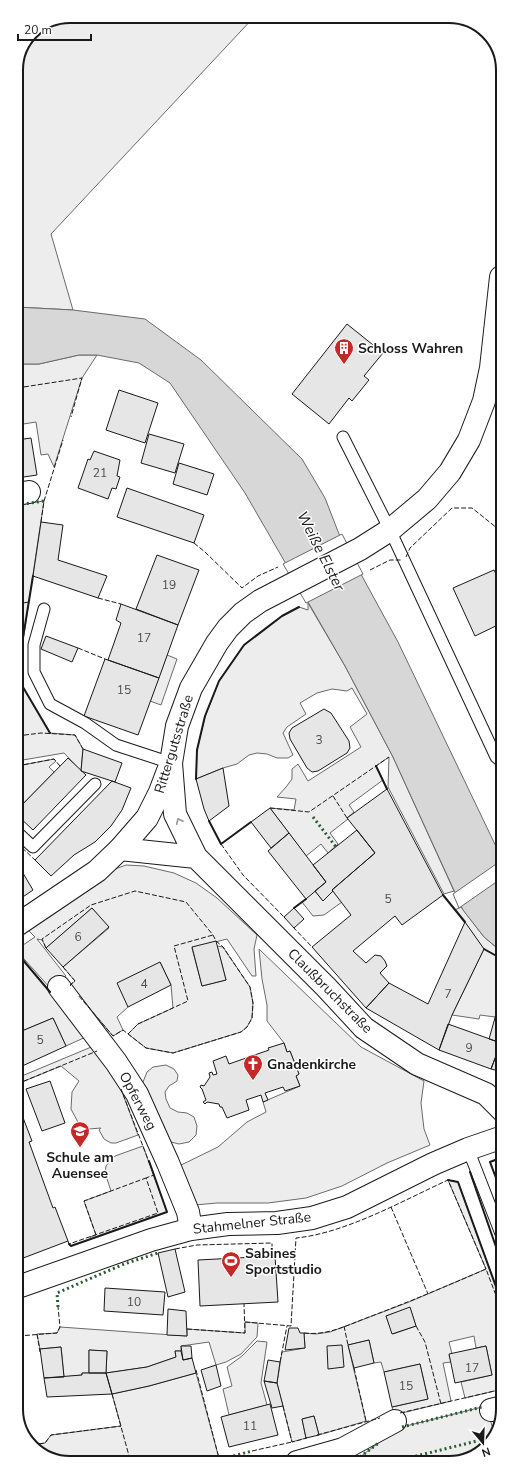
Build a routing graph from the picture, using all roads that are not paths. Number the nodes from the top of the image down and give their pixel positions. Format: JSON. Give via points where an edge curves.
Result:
{"nodes":[{"id":1,"x":496,"y":322,"type":"edge"},
{"id":2,"x":343,"y":437,"type":"dead end"},
{"id":3,"x":390,"y":530,"type":"junction"},
{"id":4,"x":44,"y":609,"type":"dead end"},
{"id":5,"x":496,"y":757,"type":"edge"},
{"id":6,"x":171,"y":763,"type":"junction"},
{"id":7,"x":94,"y":784,"type":"dead end"},
{"id":8,"x":23,"y":838,"type":"edge"},
{"id":9,"x":120,"y":849,"type":"junction"},
{"id":10,"x":196,"y":857,"type":"junction"},
{"id":11,"x":23,"y":921,"type":"edge"},
{"id":12,"x":59,"y":987,"type":"dead end"},
{"id":13,"x":496,"y":1104,"type":"edge"},
{"id":14,"x":496,"y":1139,"type":"edge"},
{"id":15,"x":468,"y":1149,"type":"junction"},
{"id":16,"x":496,"y":1221,"type":"edge"},
{"id":17,"x":191,"y":1229,"type":"junction"},
{"id":18,"x":23,"y":1285,"type":"edge"},
{"id":19,"x":395,"y":1421,"type":"dead end"},
{"id":20,"x":318,"y":1456,"type":"edge"}],
"edges":[{"from":1,"to":3,"type":"street","name":"Rittergutsstraße","via":[[484,401],[469,440],[450,472],[427,499]]},
{"from":2,"to":3,"type":"lane"},
{"from":3,"to":5,"type":"lane"},
{"from":3,"to":6,"type":"street","name":"Rittergutsstraße","via":[[360,549],[260,601],[228,628],[191,688],[177,726]]},
{"from":4,"to":6,"type":"lane","via":[[34,645],[34,672],[50,704],[85,723],[116,745]]},
{"from":6,"to":9,"type":"street","name":"Rittergutsstraße","via":[[147,818]]},
{"from":10,"to":6,"type":"street","name":"Claußbruchstraße","one_way":true,"via":[[175,814]]},
{"from":7,"to":8,"type":"lane","via":[[33,847]]},
{"from":9,"to":10,"type":"street"},
{"from":9,"to":11,"type":"street","name":"Rittergutsstraße","via":[[97,871]]},
{"from":10,"to":13,"type":"street","name":"Claußbruchstraße","via":[[364,1028],[417,1064],[486,1094]]},
{"from":12,"to":17,"type":"street","name":"Opferweg","via":[[137,1094],[188,1212]]},
{"from":14,"to":15,"type":"street","name":"Stahmelner Straße"},
{"from":15,"to":16,"type":"lane"},
{"from":15,"to":17,"type":"street","name":"Stahmelner Straße","via":[[347,1208],[312,1218],[277,1223],[228,1224]]},
{"from":17,"to":18,"type":"street","name":"Stahmelner Straße","via":[[151,1240]]},
{"from":19,"to":20,"type":"street","via":[[343,1449]]}]}
